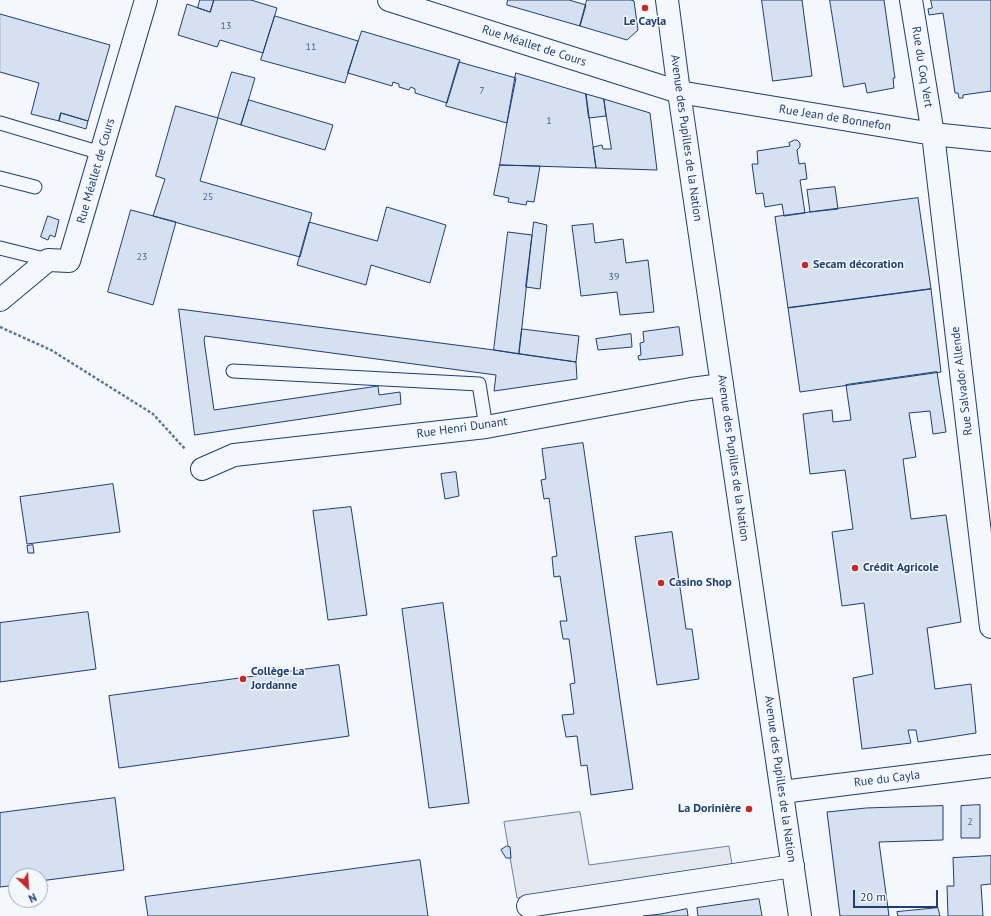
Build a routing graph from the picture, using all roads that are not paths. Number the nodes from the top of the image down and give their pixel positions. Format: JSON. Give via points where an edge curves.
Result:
{"nodes":[{"id":1,"x":146,"y":0,"type":"edge"},
{"id":2,"x":389,"y":0,"type":"edge"},
{"id":3,"x":667,"y":0,"type":"edge"},
{"id":4,"x":911,"y":0,"type":"edge"},
{"id":5,"x":679,"y":92,"type":"junction"},
{"id":6,"x":0,"y":123,"type":"edge"},
{"id":7,"x":933,"y":134,"type":"junction"},
{"id":8,"x":991,"y":140,"type":"edge"},
{"id":9,"x":101,"y":153,"type":"junction"},
{"id":10,"x":0,"y":178,"type":"edge"},
{"id":11,"x":35,"y":187,"type":"dead end"},
{"id":12,"x":0,"y":248,"type":"edge"},
{"id":13,"x":48,"y":260,"type":"junction"},
{"id":14,"x":0,"y":300,"type":"edge"},
{"id":15,"x":233,"y":371,"type":"dead end"},
{"id":16,"x":722,"y":385,"type":"junction"},
{"id":17,"x":486,"y":427,"type":"junction"},
{"id":18,"x":202,"y":469,"type":"road end"},
{"id":19,"x":991,"y":627,"type":"edge"},
{"id":20,"x":991,"y":766,"type":"edge"},
{"id":21,"x":782,"y":792,"type":"junction"},
{"id":22,"x":793,"y":866,"type":"junction"},
{"id":23,"x":528,"y":906,"type":"dead end"},
{"id":24,"x":800,"y":916,"type":"edge"}],
"edges":[{"from":1,"to":9,"type":"street","name":"Rue Méallet de Cours"},
{"from":2,"to":5,"type":"street","name":"Rue Méallet de Cours"},
{"from":3,"to":5,"type":"street","name":"Avenue des Pupilles de la Nation"},
{"from":4,"to":7,"type":"street","name":"Rue du Coq Vert"},
{"from":5,"to":7,"type":"street","name":"Rue Jean de Bonnefon"},
{"from":5,"to":16,"type":"street","name":"Avenue des Pupilles de la Nation"},
{"from":6,"to":9,"type":"lane"},
{"from":7,"to":8,"type":"street","name":"Rue Jean de Bonnefon"},
{"from":7,"to":19,"type":"street","name":"Rue Salvador Allende"},
{"from":9,"to":13,"type":"street","name":"Rue Méallet de Cours","via":[[69,261]]},
{"from":10,"to":11,"type":"lane"},
{"from":12,"to":13,"type":"lane"},
{"from":13,"to":14,"type":"street"},
{"from":15,"to":17,"type":"lane","via":[[479,384]]},
{"from":16,"to":17,"type":"street","name":"Rue Henri Dunant"},
{"from":16,"to":21,"type":"street","name":"Avenue des Pupilles de la Nation"},
{"from":17,"to":18,"type":"street","name":"Rue Henri Dunant","via":[[234,455]]},
{"from":20,"to":21,"type":"street","name":"Rue du Cayla"},
{"from":21,"to":22,"type":"street","name":"Avenue des Pupilles de la Nation"},
{"from":22,"to":23,"type":"street"},
{"from":22,"to":24,"type":"street","name":"Avenue des Pupilles de la Nation"}]}
